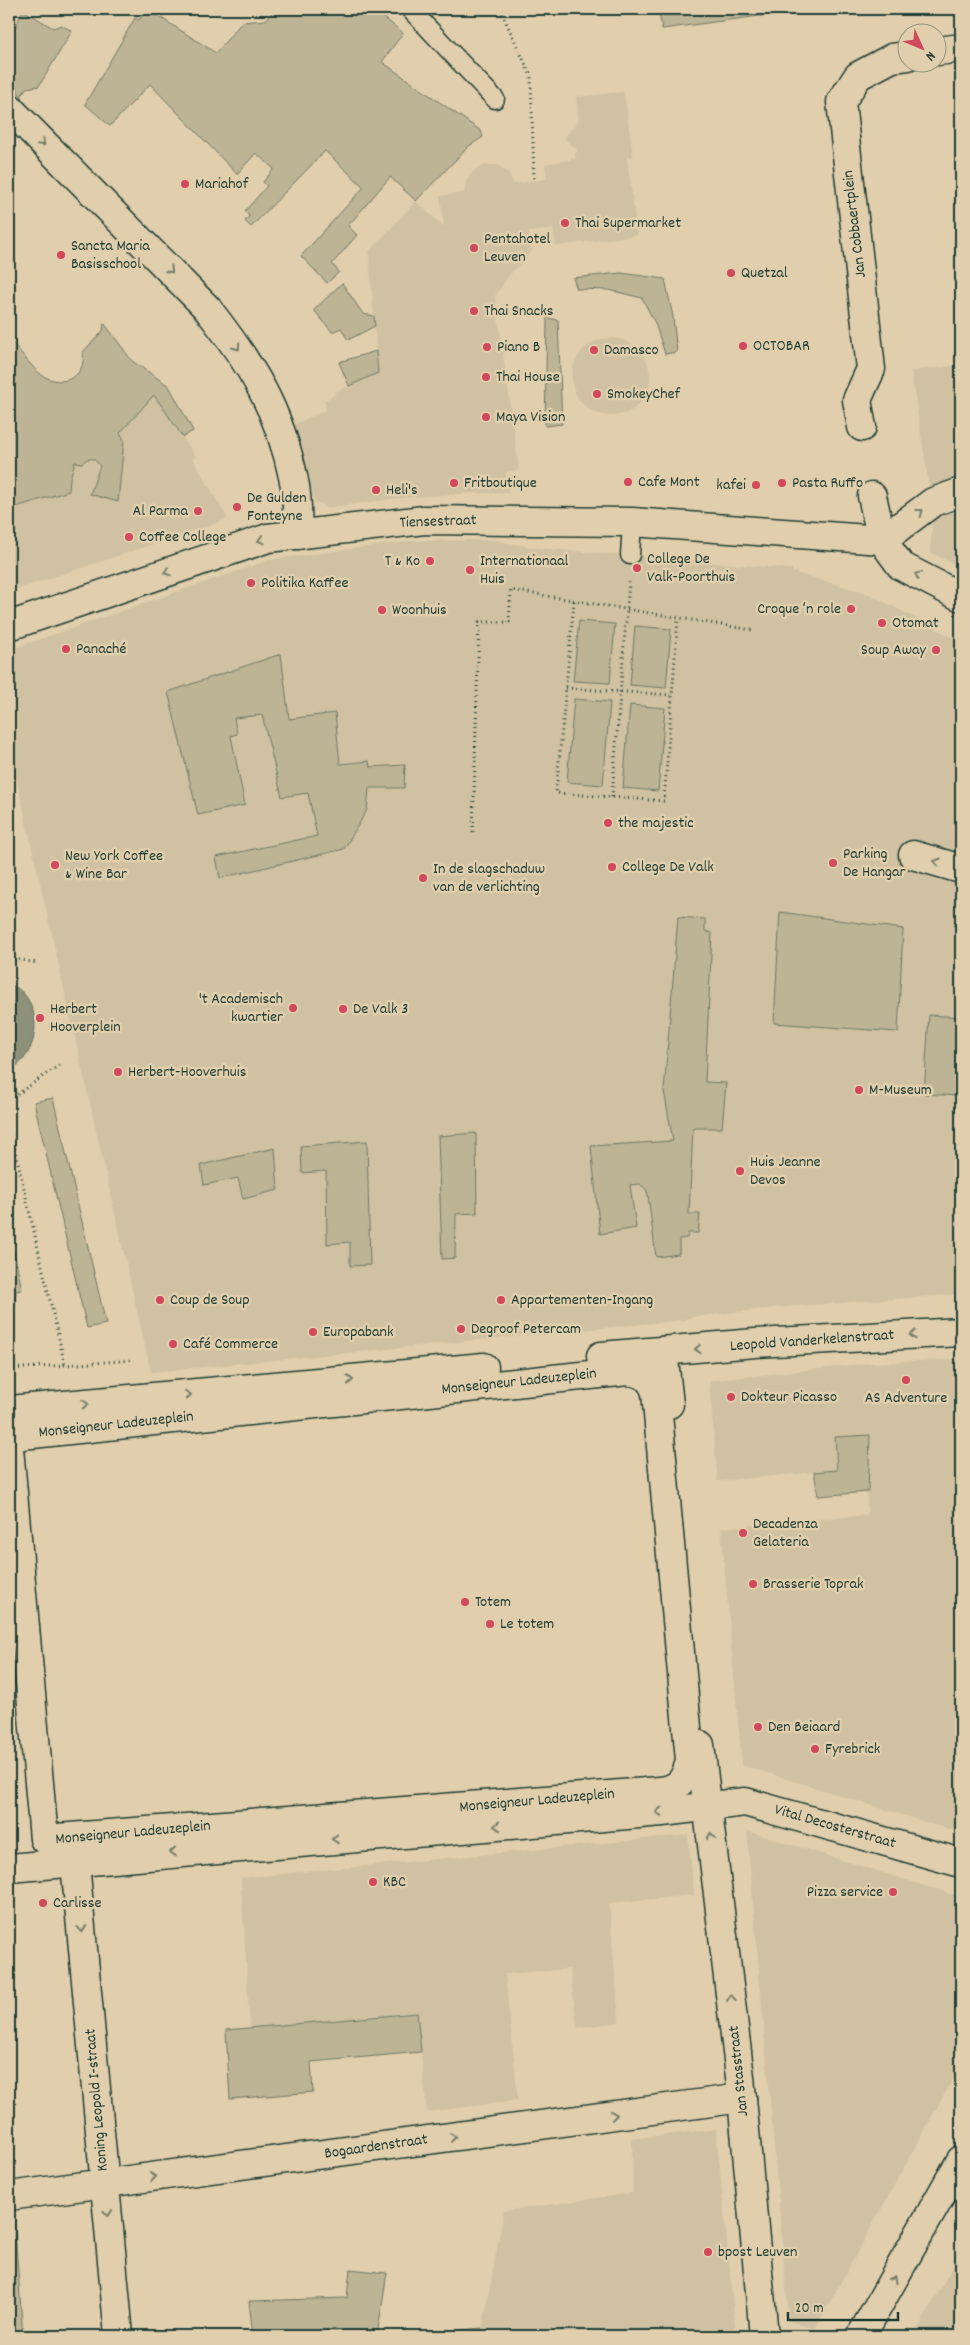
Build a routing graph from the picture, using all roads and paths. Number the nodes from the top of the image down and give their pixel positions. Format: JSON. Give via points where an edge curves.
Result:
{"nodes":[{"id":1,"x":410,"y":9,"type":"edge"},
{"id":2,"x":500,"y":9,"type":"edge"},
{"id":3,"x":961,"y":48,"type":"edge"},
{"id":4,"x":948,"y":50,"type":"edge"},
{"id":5,"x":898,"y":57,"type":"edge"},
{"id":6,"x":495,"y":99,"type":"dead end"},
{"id":7,"x":9,"y":108,"type":"edge"},
{"id":8,"x":534,"y":181,"type":"dead end"},
{"id":9,"x":862,"y":427,"type":"dead end"},
{"id":10,"x":961,"y":492,"type":"edge"},
{"id":11,"x":872,"y":496,"type":"dead end"},
{"id":12,"x":632,"y":522,"type":"junction"},
{"id":13,"x":303,"y":534,"type":"junction"},
{"id":14,"x":882,"y":540,"type":"junction"},
{"id":15,"x":630,"y":556,"type":"dead end"},
{"id":16,"x":629,"y":581,"type":"dead end"},
{"id":17,"x":961,"y":596,"type":"edge"},
{"id":18,"x":574,"y":601,"type":"junction"},
{"id":19,"x":626,"y":610,"type":"junction"},
{"id":20,"x":678,"y":618,"type":"junction"},
{"id":21,"x":9,"y":626,"type":"edge"},
{"id":22,"x":752,"y":630,"type":"dead end"},
{"id":23,"x":566,"y":688,"type":"junction"},
{"id":24,"x":620,"y":692,"type":"junction"},
{"id":25,"x":672,"y":695,"type":"junction"},
{"id":26,"x":612,"y":798,"type":"junction"},
{"id":27,"x":474,"y":832,"type":"dead end"},
{"id":28,"x":913,"y":855,"type":"dead end"},
{"id":29,"x":961,"y":869,"type":"edge"},
{"id":30,"x":9,"y":958,"type":"edge"},
{"id":31,"x":38,"y":963,"type":"dead end"},
{"id":32,"x":62,"y":1063,"type":"dead end"},
{"id":33,"x":9,"y":1100,"type":"edge"},
{"id":34,"x":9,"y":1124,"type":"edge"},
{"id":35,"x":961,"y":1332,"type":"edge"},
{"id":36,"x":664,"y":1351,"type":"junction"},
{"id":37,"x":133,"y":1360,"type":"dead end"},
{"id":38,"x":65,"y":1365,"type":"junction"},
{"id":39,"x":9,"y":1369,"type":"edge"},
{"id":40,"x":650,"y":1380,"type":"joint"},
{"id":41,"x":9,"y":1410,"type":"edge"},
{"id":42,"x":708,"y":1807,"type":"junction"},
{"id":43,"x":961,"y":1862,"type":"edge"},
{"id":44,"x":75,"y":1863,"type":"junction"},
{"id":45,"x":9,"y":1868,"type":"edge"},
{"id":46,"x":742,"y":2098,"type":"junction"},
{"id":47,"x":961,"y":2160,"type":"edge"},
{"id":48,"x":105,"y":2183,"type":"junction"},
{"id":49,"x":9,"y":2196,"type":"edge"},
{"id":50,"x":119,"y":2336,"type":"edge"},
{"id":51,"x":764,"y":2336,"type":"edge"},
{"id":52,"x":861,"y":2336,"type":"edge"}],
"edges":[{"from":1,"to":6,"type":"lane"},
{"from":2,"to":8,"type":"path","via":[[532,76]]},
{"from":3,"to":4,"type":"street"},
{"from":5,"to":9,"type":"street","name":"Jan Cobbaertplein","via":[[858,76],[840,102],[871,369],[857,400]]},
{"from":7,"to":13,"type":"street","one_way":true,"via":[[207,308],[235,343],[258,377],[274,411],[295,482]]},
{"from":14,"to":10,"type":"street","one_way":true,"via":[[933,502]]},
{"from":11,"to":14,"type":"street"},
{"from":12,"to":13,"type":"street","name":"Tiensestraat","via":[[424,520]]},
{"from":12,"to":14,"type":"street","name":"Tiensestraat"},
{"from":12,"to":15,"type":"lane"},
{"from":13,"to":21,"type":"street","name":"Tiensestraat","one_way":true,"via":[[268,538]]},
{"from":17,"to":14,"type":"street","one_way":true,"via":[[901,566]]},
{"from":16,"to":19,"type":"path"},
{"from":18,"to":19,"type":"path"},
{"from":18,"to":23,"type":"path"},
{"from":18,"to":27,"type":"path","via":[[511,590],[509,622],[479,622]]},
{"from":19,"to":20,"type":"path"},
{"from":19,"to":24,"type":"path"},
{"from":20,"to":22,"type":"path"},
{"from":20,"to":25,"type":"path"},
{"from":23,"to":24,"type":"path"},
{"from":23,"to":26,"type":"path","via":[[556,793]]},
{"from":24,"to":25,"type":"path"},
{"from":24,"to":26,"type":"path"},
{"from":25,"to":26,"type":"path","via":[[664,802]]},
{"from":29,"to":28,"type":"street","one_way":true},
{"from":30,"to":31,"type":"path"},
{"from":32,"to":33,"type":"path"},
{"from":34,"to":38,"type":"path"},
{"from":35,"to":36,"type":"street","name":"Leopold Vanderkelenstraat","one_way":true},
{"from":41,"to":36,"type":"street","name":"Monseigneur Ladeuzeplein","one_way":true},
{"from":36,"to":42,"type":"street"},
{"from":37,"to":38,"type":"path"},
{"from":38,"to":39,"type":"path"},
{"from":40,"to":40,"type":"street","name":"Monseigneur Ladeuzeplein","via":[[657,1403],[690,1760],[681,1784],[660,1792],[44,1839],[9,1448],[13,1436],[628,1371],[645,1375]]},
{"from":42,"to":43,"type":"street","name":"Vital Decosterstraat","via":[[745,1802]]},
{"from":42,"to":44,"type":"street","name":"Monseigneur Ladeuzeplein","one_way":true,"via":[[146,1854]]},
{"from":46,"to":42,"type":"street","name":"Jan Stasstraat","one_way":true},
{"from":44,"to":45,"type":"street","name":"Monseigneur Ladeuzeplein"},
{"from":44,"to":48,"type":"street","name":"Koning Leopold I-straat","one_way":true},
{"from":48,"to":46,"type":"street","name":"Bogaardenstraat","one_way":true},
{"from":46,"to":51,"type":"street","name":"Jan Stasstraat"},
{"from":52,"to":47,"type":"street","one_way":true},
{"from":48,"to":49,"type":"street","name":"Bogaardenstraat"},
{"from":48,"to":50,"type":"street","name":"Koning Leopold I-straat","one_way":true}]}
